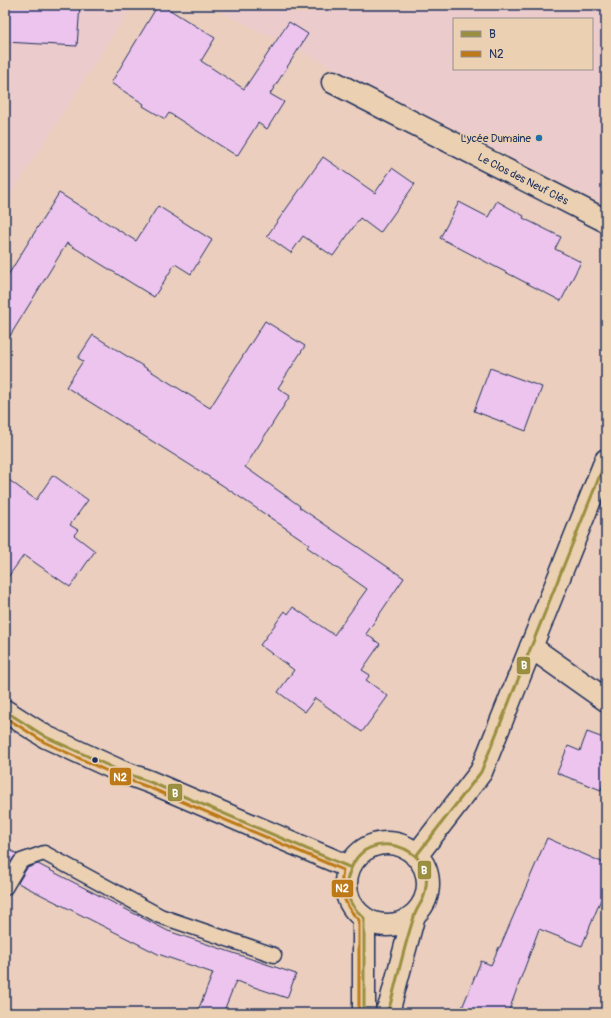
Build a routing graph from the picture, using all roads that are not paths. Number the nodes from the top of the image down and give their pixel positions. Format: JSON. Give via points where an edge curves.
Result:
{"nodes":[{"id":1,"x":333,"y":82,"type":"dead end"},
{"id":2,"x":606,"y":221,"type":"edge"},
{"id":3,"x":606,"y":460,"type":"edge"},
{"id":4,"x":531,"y":647,"type":"junction"},
{"id":5,"x":606,"y":700,"type":"edge"},
{"id":6,"x":5,"y":710,"type":"edge"},
{"id":7,"x":416,"y":856,"type":"junction"},
{"id":8,"x":349,"y":867,"type":"junction"},
{"id":9,"x":5,"y":888,"type":"edge"},
{"id":10,"x":414,"y":915,"type":"junction"},
{"id":11,"x":364,"y":918,"type":"junction"},
{"id":12,"x":274,"y":955,"type":"dead end"},
{"id":13,"x":364,"y":1013,"type":"edge"},
{"id":14,"x":386,"y":1013,"type":"edge"}],
"edges":[{"from":1,"to":2,"type":"main road","name":"Le Clos des Neuf Clés"},
{"from":3,"to":4,"type":"main road"},
{"from":4,"to":5,"type":"main road"},
{"from":4,"to":7,"type":"main road","via":[[481,772]]},
{"from":6,"to":8,"type":"main road","via":[[46,737],[120,771]]},
{"from":7,"to":8,"type":"main road","via":[[406,848],[380,844],[367,848]]},
{"from":7,"to":10,"type":"main road","via":[[424,867],[427,892]]},
{"from":8,"to":11,"type":"main road","via":[[346,878],[349,901]]},
{"from":9,"to":12,"type":"lane","via":[[21,861],[44,853],[160,916]]},
{"from":10,"to":11,"type":"main road","via":[[390,925],[377,924]]},
{"from":10,"to":14,"type":"main road"},
{"from":11,"to":13,"type":"main road"}]}
